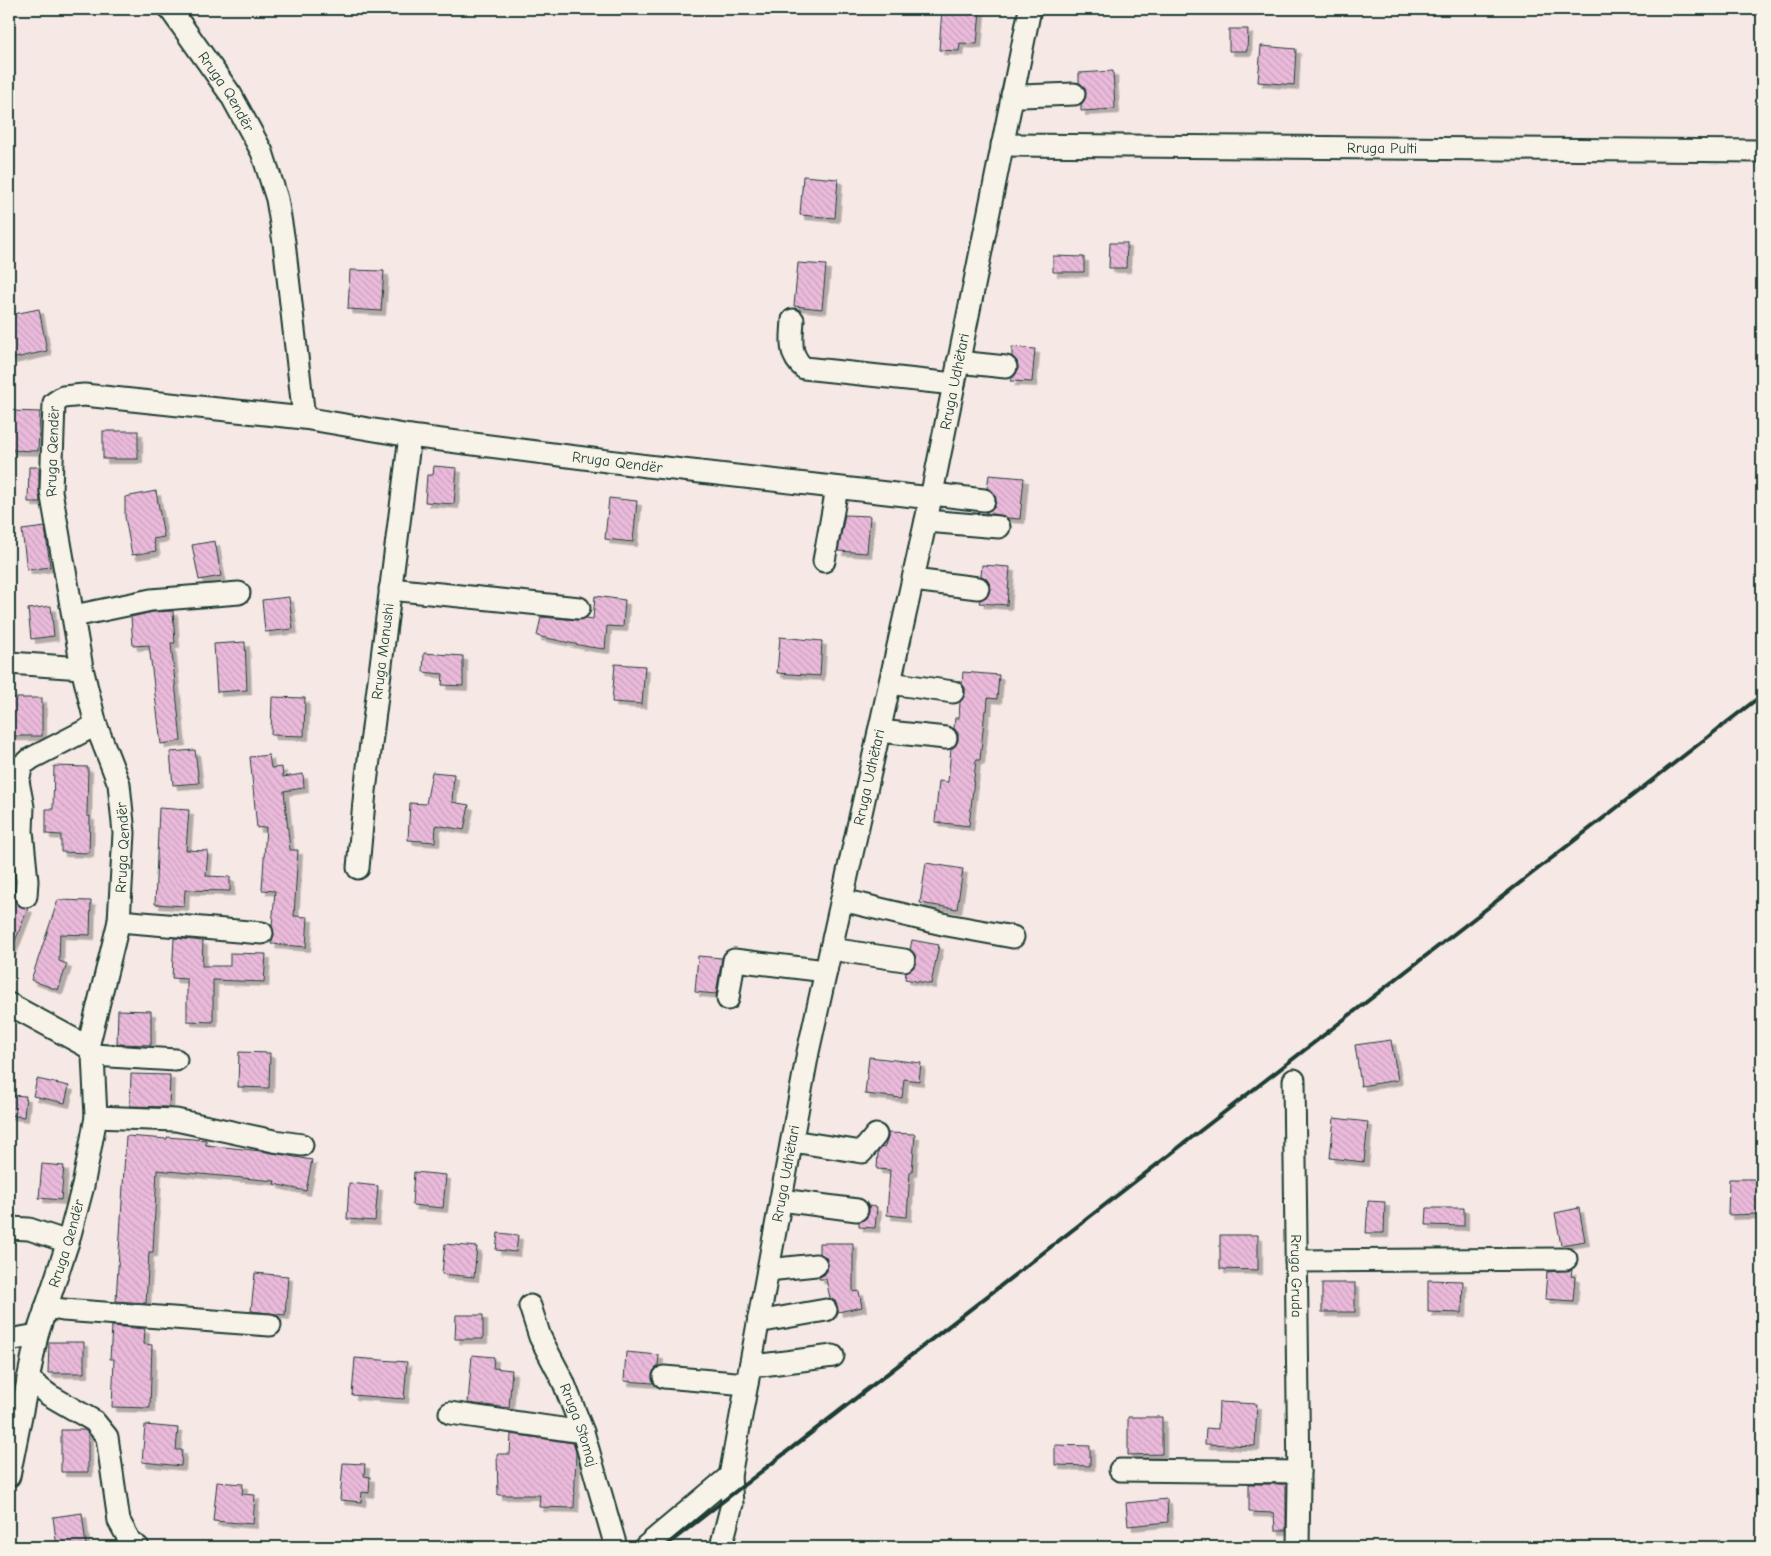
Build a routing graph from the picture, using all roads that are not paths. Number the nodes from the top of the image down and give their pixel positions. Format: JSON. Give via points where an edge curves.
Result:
{"nodes":[{"id":1,"x":170,"y":9,"type":"edge"},
{"id":2,"x":1030,"y":9,"type":"edge"},
{"id":3,"x":1074,"y":94,"type":"dead end"},
{"id":4,"x":1012,"y":95,"type":"junction"},
{"id":5,"x":1002,"y":145,"type":"junction"},
{"id":6,"x":1762,"y":151,"type":"edge"},
{"id":7,"x":792,"y":320,"type":"dead end"},
{"id":8,"x":958,"y":362,"type":"junction"},
{"id":9,"x":1006,"y":367,"type":"dead end"},
{"id":10,"x":954,"y":384,"type":"junction"},
{"id":11,"x":304,"y":418,"type":"junction"},
{"id":12,"x":410,"y":436,"type":"junction"},
{"id":13,"x":837,"y":488,"type":"junction"},
{"id":14,"x":931,"y":495,"type":"junction"},
{"id":15,"x":926,"y":521,"type":"junction"},
{"id":16,"x":824,"y":560,"type":"dead end"},
{"id":17,"x":913,"y":580,"type":"junction"},
{"id":18,"x":978,"y":588,"type":"dead end"},
{"id":19,"x":390,"y":589,"type":"junction"},
{"id":20,"x":239,"y":593,"type":"dead end"},
{"id":21,"x":578,"y":608,"type":"dead end"},
{"id":22,"x":74,"y":616,"type":"junction"},
{"id":23,"x":9,"y":663,"type":"edge"},
{"id":24,"x":82,"y":668,"type":"junction"},
{"id":25,"x":890,"y":683,"type":"junction"},
{"id":26,"x":953,"y":692,"type":"dead end"},
{"id":27,"x":96,"y":726,"type":"junction"},
{"id":28,"x":879,"y":731,"type":"junction"},
{"id":29,"x":946,"y":738,"type":"dead end"},
{"id":30,"x":14,"y":776,"type":"edge"},
{"id":31,"x":358,"y":868,"type":"dead end"},
{"id":32,"x":26,"y":896,"type":"dead end"},
{"id":33,"x":842,"y":900,"type":"junction"},
{"id":34,"x":119,"y":921,"type":"junction"},
{"id":35,"x":262,"y":933,"type":"dead end"},
{"id":36,"x":1013,"y":936,"type":"dead end"},
{"id":37,"x":831,"y":949,"type":"junction"},
{"id":38,"x":904,"y":960,"type":"dead end"},
{"id":39,"x":826,"y":971,"type":"junction"},
{"id":40,"x":728,"y":999,"type":"dead end"},
{"id":41,"x":9,"y":1004,"type":"edge"},
{"id":42,"x":90,"y":1051,"type":"junction"},
{"id":43,"x":176,"y":1060,"type":"dead end"},
{"id":44,"x":1294,"y":1080,"type":"dead end"},
{"id":45,"x":96,"y":1118,"type":"junction"},
{"id":46,"x":876,"y":1135,"type":"dead end"},
{"id":47,"x":792,"y":1141,"type":"junction"},
{"id":48,"x":302,"y":1145,"type":"dead end"},
{"id":49,"x":781,"y":1200,"type":"junction"},
{"id":50,"x":857,"y":1210,"type":"dead end"},
{"id":51,"x":9,"y":1228,"type":"edge"},
{"id":52,"x":68,"y":1242,"type":"junction"},
{"id":53,"x":1566,"y":1259,"type":"dead end"},
{"id":54,"x":1296,"y":1261,"type":"junction"},
{"id":55,"x":816,"y":1266,"type":"dead end"},
{"id":56,"x":768,"y":1270,"type":"junction"},
{"id":57,"x":530,"y":1306,"type":"dead end"},
{"id":58,"x":46,"y":1307,"type":"junction"},
{"id":59,"x":826,"y":1310,"type":"dead end"},
{"id":60,"x":759,"y":1318,"type":"junction"},
{"id":61,"x":270,"y":1325,"type":"dead end"},
{"id":62,"x":37,"y":1335,"type":"junction"},
{"id":63,"x":9,"y":1340,"type":"edge"},
{"id":64,"x":833,"y":1356,"type":"dead end"},
{"id":65,"x":751,"y":1363,"type":"junction"},
{"id":66,"x":664,"y":1377,"type":"dead end"},
{"id":67,"x":28,"y":1379,"type":"junction"},
{"id":68,"x":747,"y":1384,"type":"junction"},
{"id":69,"x":450,"y":1413,"type":"dead end"},
{"id":70,"x":583,"y":1432,"type":"junction"},
{"id":71,"x":1120,"y":1470,"type":"dead end"},
{"id":72,"x":1299,"y":1472,"type":"junction"},
{"id":73,"x":9,"y":1476,"type":"edge"},
{"id":74,"x":730,"y":1476,"type":"junction"},
{"id":75,"x":138,"y":1547,"type":"edge"},
{"id":76,"x":616,"y":1547,"type":"edge"},
{"id":77,"x":646,"y":1547,"type":"edge"},
{"id":78,"x":722,"y":1547,"type":"edge"},
{"id":79,"x":1298,"y":1547,"type":"edge"}],
"edges":[{"from":1,"to":11,"type":"street","name":"Rruga Qendër","via":[[231,95],[262,152],[277,199],[284,242]]},
{"from":2,"to":4,"type":"street","name":"Rruga Udhëtari"},
{"from":3,"to":4,"type":"street"},
{"from":4,"to":5,"type":"street","name":"Rruga Udhëtari"},
{"from":5,"to":6,"type":"street","name":"Rruga Pulti"},
{"from":5,"to":8,"type":"street","name":"Rruga Udhëtari"},
{"from":7,"to":10,"type":"street","via":[[792,352],[796,362],[804,368]]},
{"from":8,"to":9,"type":"street"},
{"from":8,"to":10,"type":"street","name":"Rruga Udhëtari"},
{"from":10,"to":14,"type":"street","name":"Rruga Udhëtari"},
{"from":11,"to":12,"type":"street","name":"Rruga Qendër"},
{"from":11,"to":22,"type":"street","name":"Rruga Qendër","via":[[84,394],[63,397],[54,404],[51,491]]},
{"from":12,"to":13,"type":"street","name":"Rruga Qendër"},
{"from":12,"to":19,"type":"street","name":"Rruga Manushi"},
{"from":13,"to":14,"type":"street","name":"Rruga Qendër"},
{"from":13,"to":16,"type":"street"},
{"from":14,"to":15,"type":"street","name":"Rruga Udhëtari"},
{"from":14,"to":15,"type":"street","name":"Rruga Qendër","via":[[987,506]]},
{"from":15,"to":17,"type":"street","name":"Rruga Udhëtari"},
{"from":17,"to":18,"type":"street"},
{"from":17,"to":25,"type":"street","name":"Rruga Udhëtari"},
{"from":19,"to":21,"type":"street"},
{"from":19,"to":31,"type":"street","name":"Rruga Manushi"},
{"from":20,"to":22,"type":"street","via":[[150,600]]},
{"from":22,"to":24,"type":"street","name":"Rruga Qendër"},
{"from":23,"to":24,"type":"street"},
{"from":24,"to":27,"type":"street","name":"Rruga Qendër"},
{"from":25,"to":26,"type":"street"},
{"from":25,"to":28,"type":"street","name":"Rruga Udhëtari"},
{"from":27,"to":30,"type":"street","via":[[32,758]]},
{"from":27,"to":34,"type":"street","name":"Rruga Qendër","via":[[119,784],[124,834]]},
{"from":28,"to":29,"type":"street"},
{"from":28,"to":33,"type":"street","name":"Rruga Udhëtari"},
{"from":30,"to":32,"type":"street","via":[[18,781],[22,807]]},
{"from":33,"to":36,"type":"street","via":[[947,925]]},
{"from":33,"to":37,"type":"street","name":"Rruga Udhëtari"},
{"from":34,"to":35,"type":"street"},
{"from":34,"to":42,"type":"street","name":"Rruga Qendër"},
{"from":37,"to":38,"type":"street"},
{"from":37,"to":39,"type":"street","name":"Rruga Udhëtari"},
{"from":39,"to":40,"type":"street","via":[[734,960]]},
{"from":39,"to":47,"type":"street","name":"Rruga Udhëtari"},
{"from":41,"to":42,"type":"street"},
{"from":42,"to":43,"type":"street"},
{"from":42,"to":45,"type":"street","name":"Rruga Qendër"},
{"from":44,"to":54,"type":"street","name":"Rruga Gruda"},
{"from":45,"to":48,"type":"street","via":[[176,1120]]},
{"from":45,"to":52,"type":"street","name":"Rruga Qendër"},
{"from":46,"to":47,"type":"street","via":[[862,1152]]},
{"from":47,"to":49,"type":"street","name":"Rruga Udhëtari"},
{"from":49,"to":50,"type":"street"},
{"from":49,"to":56,"type":"street","name":"Rruga Udhëtari"},
{"from":51,"to":52,"type":"street","via":[[29,1229]]},
{"from":52,"to":58,"type":"street","name":"Rruga Qendër"},
{"from":53,"to":54,"type":"street"},
{"from":54,"to":72,"type":"street","name":"Rruga Gruda"},
{"from":55,"to":56,"type":"street"},
{"from":56,"to":60,"type":"street","name":"Rruga Udhëtari"},
{"from":57,"to":70,"type":"street","name":"Rruga Stomaj","via":[[540,1337],[563,1381]]},
{"from":58,"to":61,"type":"street"},
{"from":58,"to":62,"type":"street","name":"Rruga Qendër"},
{"from":59,"to":60,"type":"street","via":[[769,1320]]},
{"from":60,"to":65,"type":"street","name":"Rruga Udhëtari"},
{"from":62,"to":63,"type":"street"},
{"from":62,"to":67,"type":"street","name":"Rruga Qendër"},
{"from":64,"to":65,"type":"street","via":[[762,1365]]},
{"from":65,"to":68,"type":"street","name":"Rruga Udhëtari"},
{"from":66,"to":68,"type":"street"},
{"from":67,"to":73,"type":"street","name":"Rruga Qendër"},
{"from":67,"to":75,"type":"street","via":[[94,1421],[107,1437],[119,1521],[131,1543]]},
{"from":68,"to":74,"type":"street","name":"Rruga Udhëtari"},
{"from":69,"to":70,"type":"street"},
{"from":70,"to":76,"type":"street","name":"Rruga Stomaj"},
{"from":71,"to":72,"type":"street"},
{"from":72,"to":79,"type":"street","name":"Rruga Gruda"},
{"from":74,"to":77,"type":"street"},
{"from":74,"to":78,"type":"street","name":"Rruga Udhëtari","via":[[732,1504]]}]}
